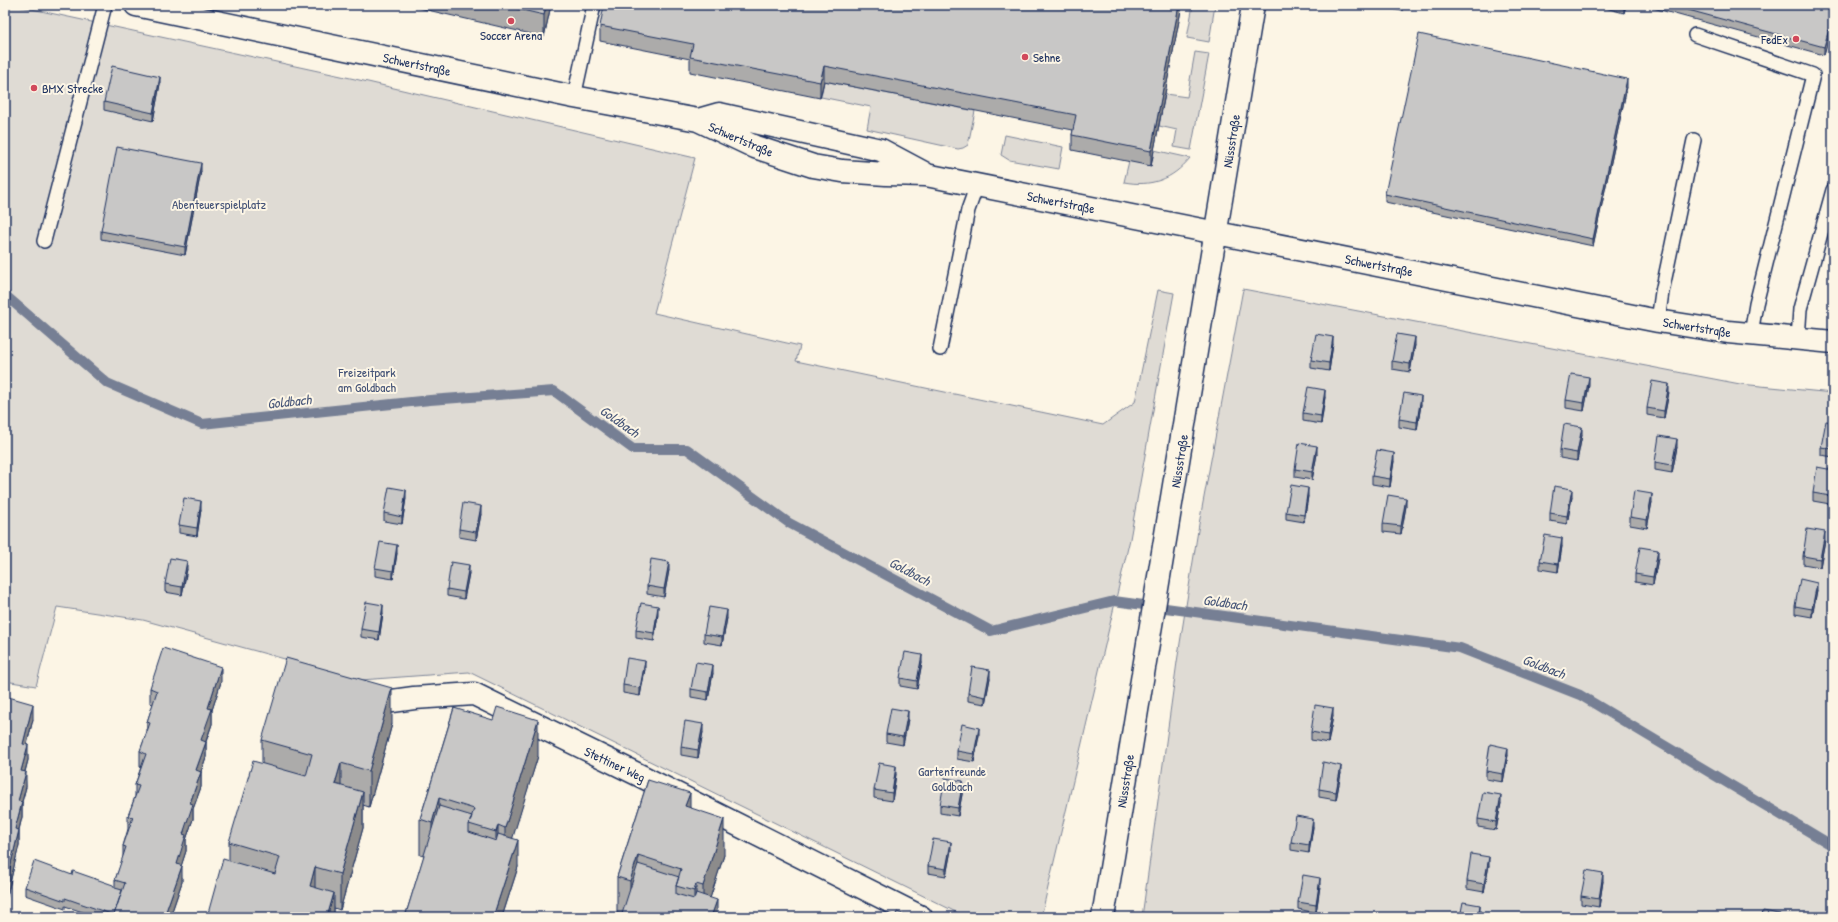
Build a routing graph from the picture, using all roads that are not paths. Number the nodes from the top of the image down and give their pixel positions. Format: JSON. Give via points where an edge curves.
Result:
{"nodes":[{"id":1,"x":105,"y":5,"type":"edge"},
{"id":2,"x":136,"y":5,"type":"edge"},
{"id":3,"x":594,"y":5,"type":"edge"},
{"id":4,"x":1253,"y":5,"type":"edge"},
{"id":5,"x":1695,"y":35,"type":"dead end"},
{"id":6,"x":574,"y":97,"type":"junction"},
{"id":7,"x":698,"y":120,"type":"junction"},
{"id":8,"x":1694,"y":140,"type":"dead end"},
{"id":9,"x":926,"y":175,"type":"junction"},
{"id":10,"x":977,"y":185,"type":"junction"},
{"id":11,"x":1833,"y":190,"type":"edge"},
{"id":12,"x":1216,"y":233,"type":"junction"},
{"id":13,"x":44,"y":241,"type":"dead end"},
{"id":14,"x":1658,"y":321,"type":"junction"},
{"id":15,"x":1751,"y":334,"type":"junction"},
{"id":16,"x":1798,"y":339,"type":"junction"},
{"id":17,"x":1833,"y":342,"type":"edge"},
{"id":18,"x":940,"y":349,"type":"dead end"},
{"id":19,"x":385,"y":702,"type":"edge"},
{"id":20,"x":921,"y":917,"type":"edge"},
{"id":21,"x":1103,"y":917,"type":"edge"}],
"edges":[{"from":1,"to":13,"type":"lane"},
{"from":2,"to":6,"type":"street","name":"Schwertstraße"},
{"from":3,"to":6,"type":"lane"},
{"from":4,"to":12,"type":"street","name":"Nüssstraße"},
{"from":5,"to":15,"type":"lane","via":[[1813,75],[1756,304]]},
{"from":6,"to":7,"type":"street","name":"Schwertstraße"},
{"from":7,"to":9,"type":"street","name":"Schwertstraße","via":[[755,147],[813,166],[842,171]]},
{"from":7,"to":9,"type":"street","name":"Schwertstraße","via":[[719,114],[847,141],[881,150]]},
{"from":8,"to":14,"type":"lane"},
{"from":9,"to":10,"type":"street","name":"Schwertstraße"},
{"from":10,"to":12,"type":"street","name":"Schwertstraße"},
{"from":10,"to":18,"type":"lane","via":[[968,210]]},
{"from":11,"to":16,"type":"lane","via":[[1800,308]]},
{"from":12,"to":14,"type":"street","name":"Schwertstraße"},
{"from":12,"to":21,"type":"street","name":"Nüssstraße"},
{"from":14,"to":15,"type":"street","name":"Schwertstraße"},
{"from":15,"to":16,"type":"street","name":"Schwertstraße"},
{"from":16,"to":17,"type":"street","name":"Schwertstraße"},
{"from":19,"to":20,"type":"street","name":"Stettiner Weg","via":[[474,694]]}]}
